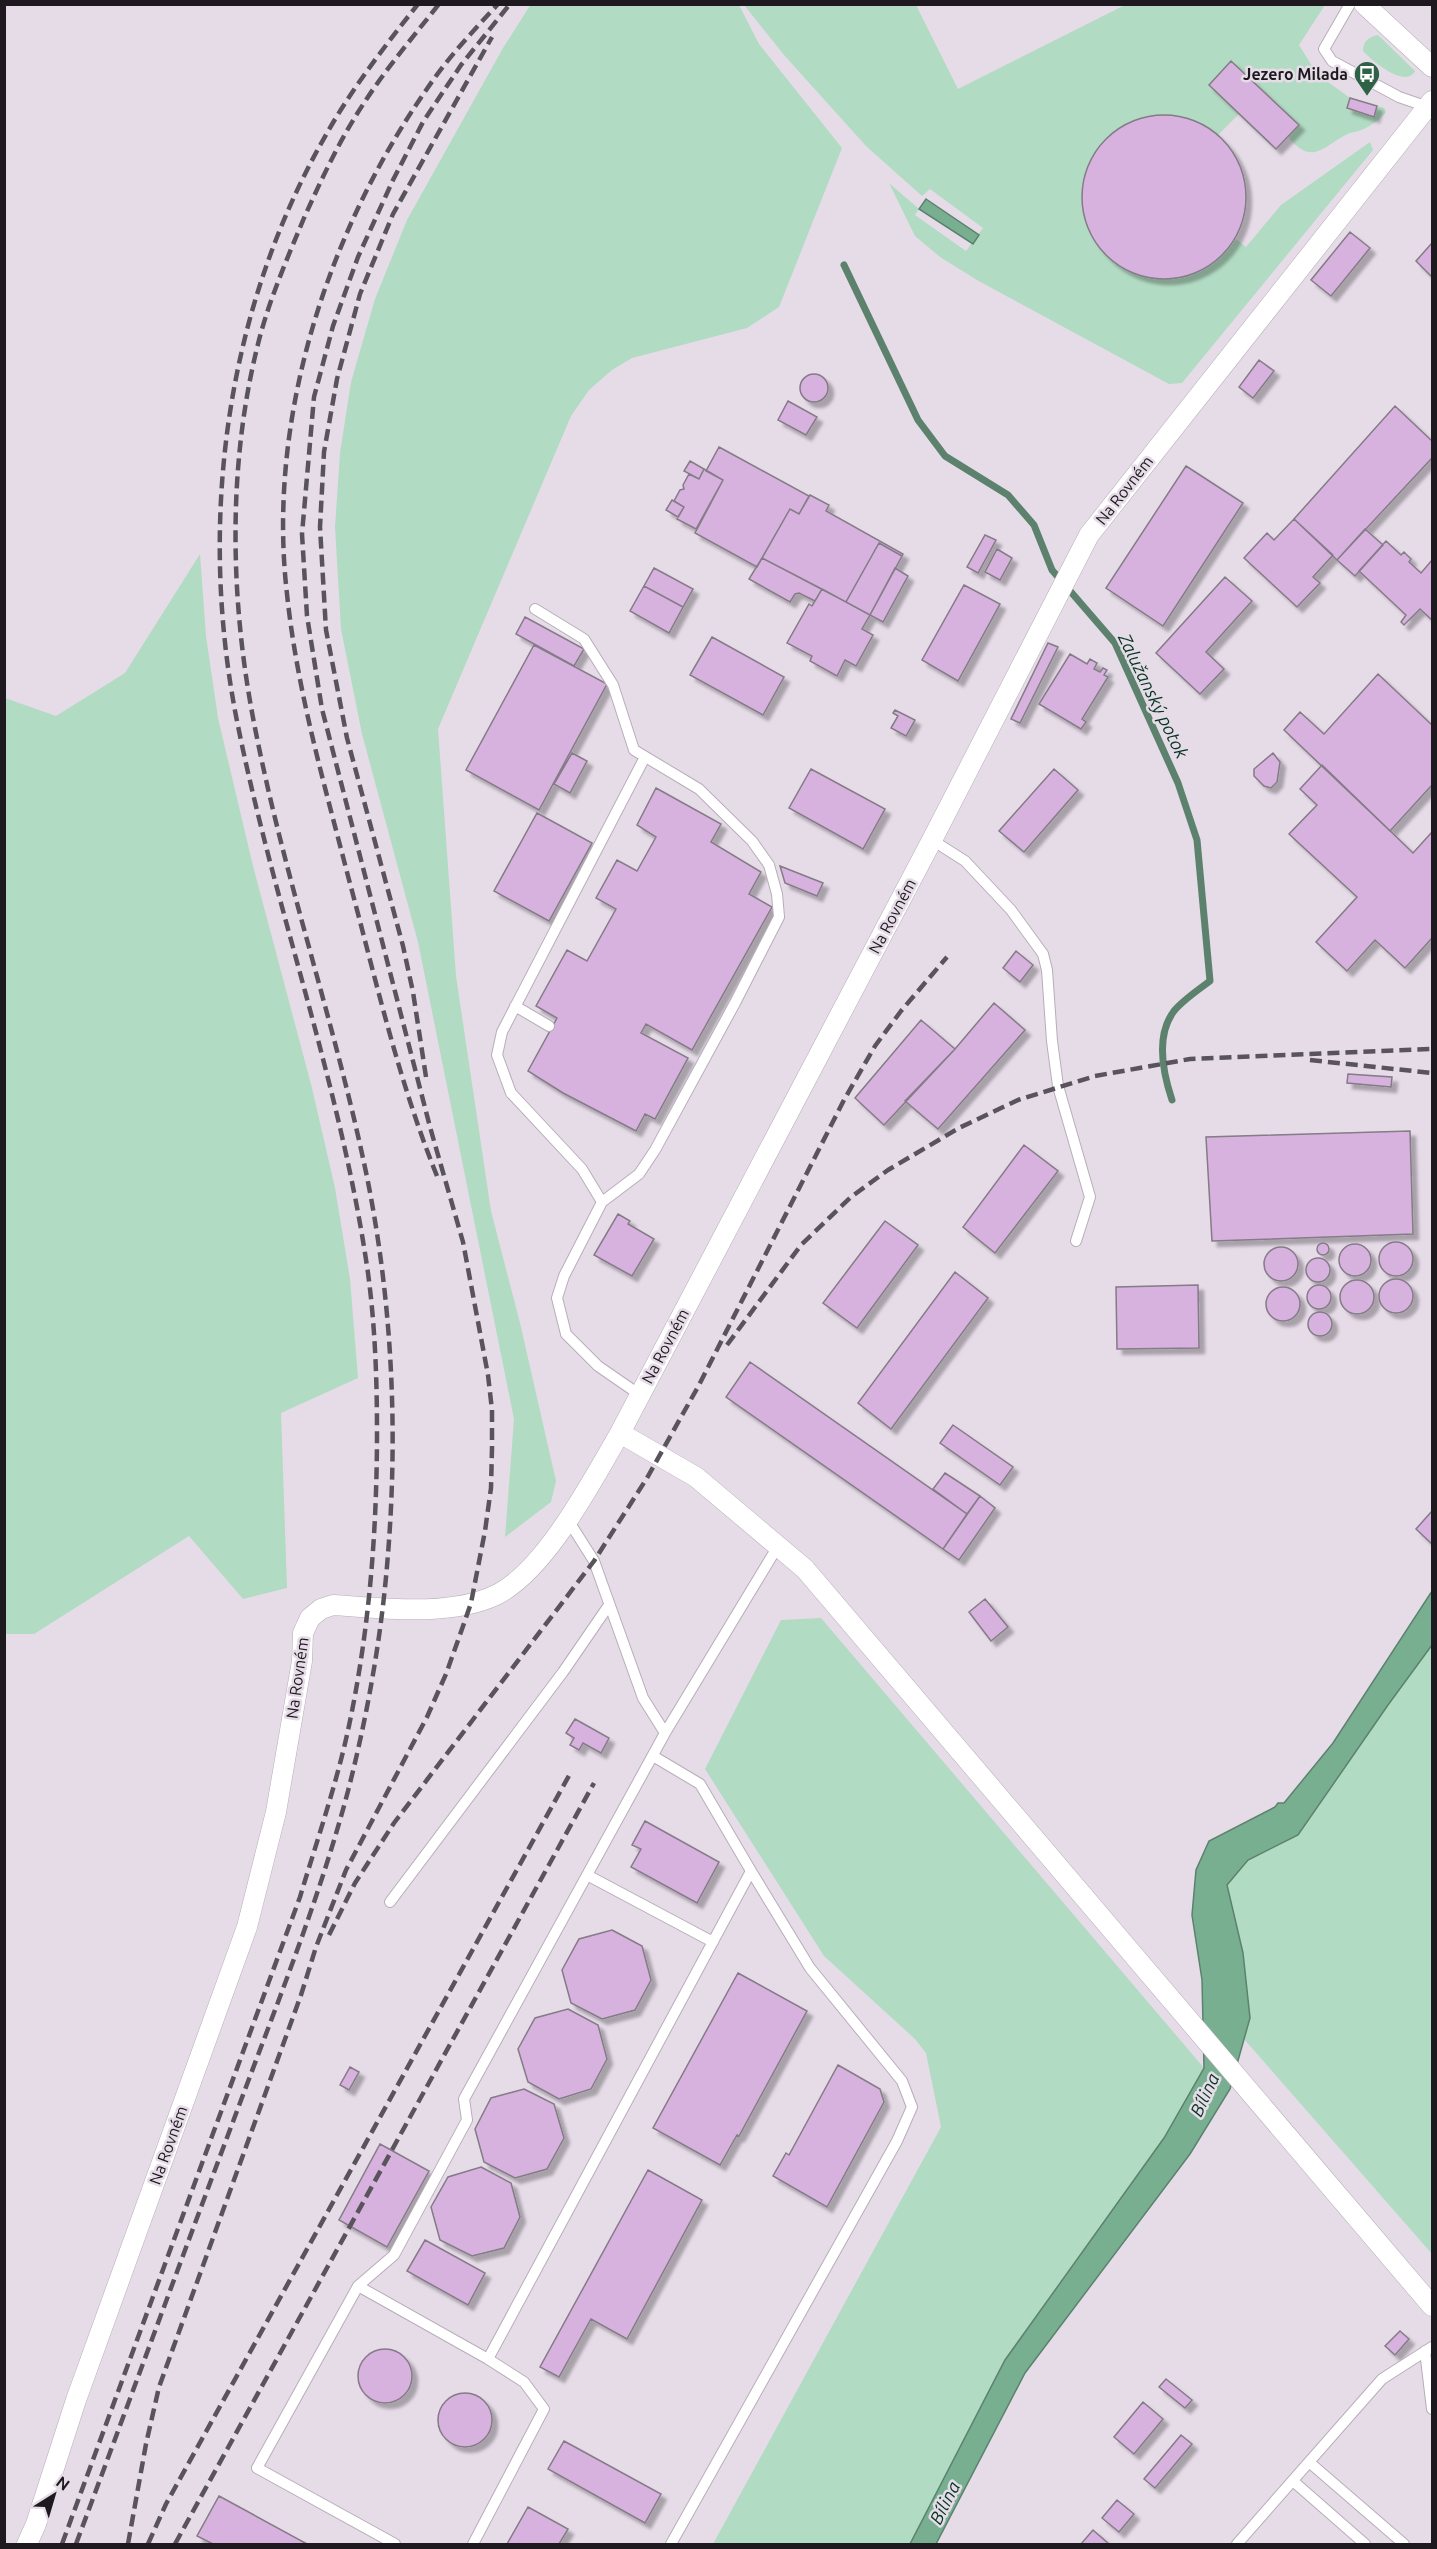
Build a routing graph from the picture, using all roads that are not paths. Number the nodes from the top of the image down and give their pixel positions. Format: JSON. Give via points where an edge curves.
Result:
{"nodes":[{"id":1,"x":1350,"y":4,"type":"edge"},
{"id":2,"x":1364,"y":4,"type":"edge"},
{"id":3,"x":1432,"y":67,"type":"edge"},
{"id":4,"x":1430,"y":104,"type":"edge"},
{"id":5,"x":535,"y":609,"type":"dead end"},
{"id":6,"x":645,"y":757,"type":"junction"},
{"id":7,"x":932,"y":840,"type":"junction"},
{"id":8,"x":515,"y":1006,"type":"junction"},
{"id":9,"x":549,"y":1026,"type":"dead end"},
{"id":10,"x":602,"y":1202,"type":"junction"},
{"id":11,"x":1076,"y":1241,"type":"dead end"},
{"id":12,"x":640,"y":1395,"type":"junction"},
{"id":13,"x":620,"y":1433,"type":"junction"},
{"id":14,"x":568,"y":1520,"type":"junction"},
{"id":15,"x":778,"y":1546,"type":"junction"},
{"id":16,"x":609,"y":1605,"type":"junction"},
{"id":17,"x":665,"y":1733,"type":"junction"},
{"id":18,"x":653,"y":1756,"type":"junction"},
{"id":19,"x":751,"y":1870,"type":"junction"},
{"id":20,"x":587,"y":1875,"type":"junction"},
{"id":21,"x":390,"y":1902,"type":"dead end"},
{"id":22,"x":712,"y":1942,"type":"junction"},
{"id":23,"x":358,"y":2286,"type":"junction"},
{"id":24,"x":1432,"y":2306,"type":"edge"},
{"id":25,"x":1429,"y":2349,"type":"edge"},
{"id":26,"x":488,"y":2359,"type":"junction"},
{"id":27,"x":1432,"y":2409,"type":"edge"},
{"id":28,"x":1309,"y":2462,"type":"junction"},
{"id":29,"x":1293,"y":2481,"type":"junction"},
{"id":30,"x":27,"y":2544,"type":"edge"},
{"id":31,"x":395,"y":2544,"type":"edge"},
{"id":32,"x":473,"y":2544,"type":"edge"},
{"id":33,"x":671,"y":2544,"type":"edge"},
{"id":34,"x":1237,"y":2544,"type":"edge"},
{"id":35,"x":1365,"y":2544,"type":"edge"},
{"id":36,"x":1404,"y":2544,"type":"edge"}],
"edges":[{"from":1,"to":4,"type":"lane","via":[[1324,49],[1332,61],[1399,97]]},
{"from":2,"to":3,"type":"street"},
{"from":4,"to":7,"type":"street","name":"Na Rovném","via":[[1089,535]]},
{"from":5,"to":6,"type":"lane","via":[[584,639],[613,685],[634,750]]},
{"from":6,"to":8,"type":"lane"},
{"from":6,"to":10,"type":"lane","via":[[699,789],[752,842],[769,866],[777,894],[778,917],[655,1150],[639,1174]]},
{"from":7,"to":11,"type":"lane","via":[[965,861],[1011,910],[1043,954],[1058,1086],[1090,1197]]},
{"from":7,"to":12,"type":"street","name":"Na Rovném"},
{"from":8,"to":9,"type":"lane"},
{"from":8,"to":10,"type":"lane","via":[[502,1032],[497,1055],[511,1093],[582,1169]]},
{"from":10,"to":12,"type":"lane","via":[[557,1298],[566,1334],[598,1366]]},
{"from":12,"to":13,"type":"street","name":"Na Rovném"},
{"from":13,"to":14,"type":"street","name":"Na Rovném"},
{"from":13,"to":15,"type":"street","via":[[696,1477]]},
{"from":14,"to":16,"type":"lane","via":[[594,1561]]},
{"from":14,"to":30,"type":"street","name":"Na Rovném","via":[[521,1577],[496,1595],[471,1603],[427,1608],[333,1605],[310,1618],[303,1633],[302,1661],[276,1812],[247,1927]]},
{"from":15,"to":17,"type":"lane"},
{"from":15,"to":24,"type":"street","via":[[805,1569]]},
{"from":16,"to":17,"type":"lane","via":[[643,1698]]},
{"from":16,"to":21,"type":"lane"},
{"from":17,"to":18,"type":"lane"},
{"from":18,"to":19,"type":"lane","via":[[700,1784]]},
{"from":18,"to":20,"type":"lane"},
{"from":19,"to":22,"type":"lane"},
{"from":19,"to":33,"type":"lane","via":[[810,1968],[902,2081],[912,2108]]},
{"from":20,"to":22,"type":"lane"},
{"from":20,"to":23,"type":"lane","via":[[464,2099],[467,2120],[394,2255]]},
{"from":22,"to":26,"type":"lane"},
{"from":23,"to":26,"type":"lane"},
{"from":23,"to":31,"type":"lane","via":[[257,2468]]},
{"from":25,"to":27,"type":"lane"},
{"from":25,"to":28,"type":"lane","via":[[1382,2379]]},
{"from":26,"to":32,"type":"lane","via":[[524,2382],[544,2409]]},
{"from":28,"to":29,"type":"lane"},
{"from":28,"to":36,"type":"lane"},
{"from":29,"to":34,"type":"lane"},
{"from":29,"to":35,"type":"lane"}]}
